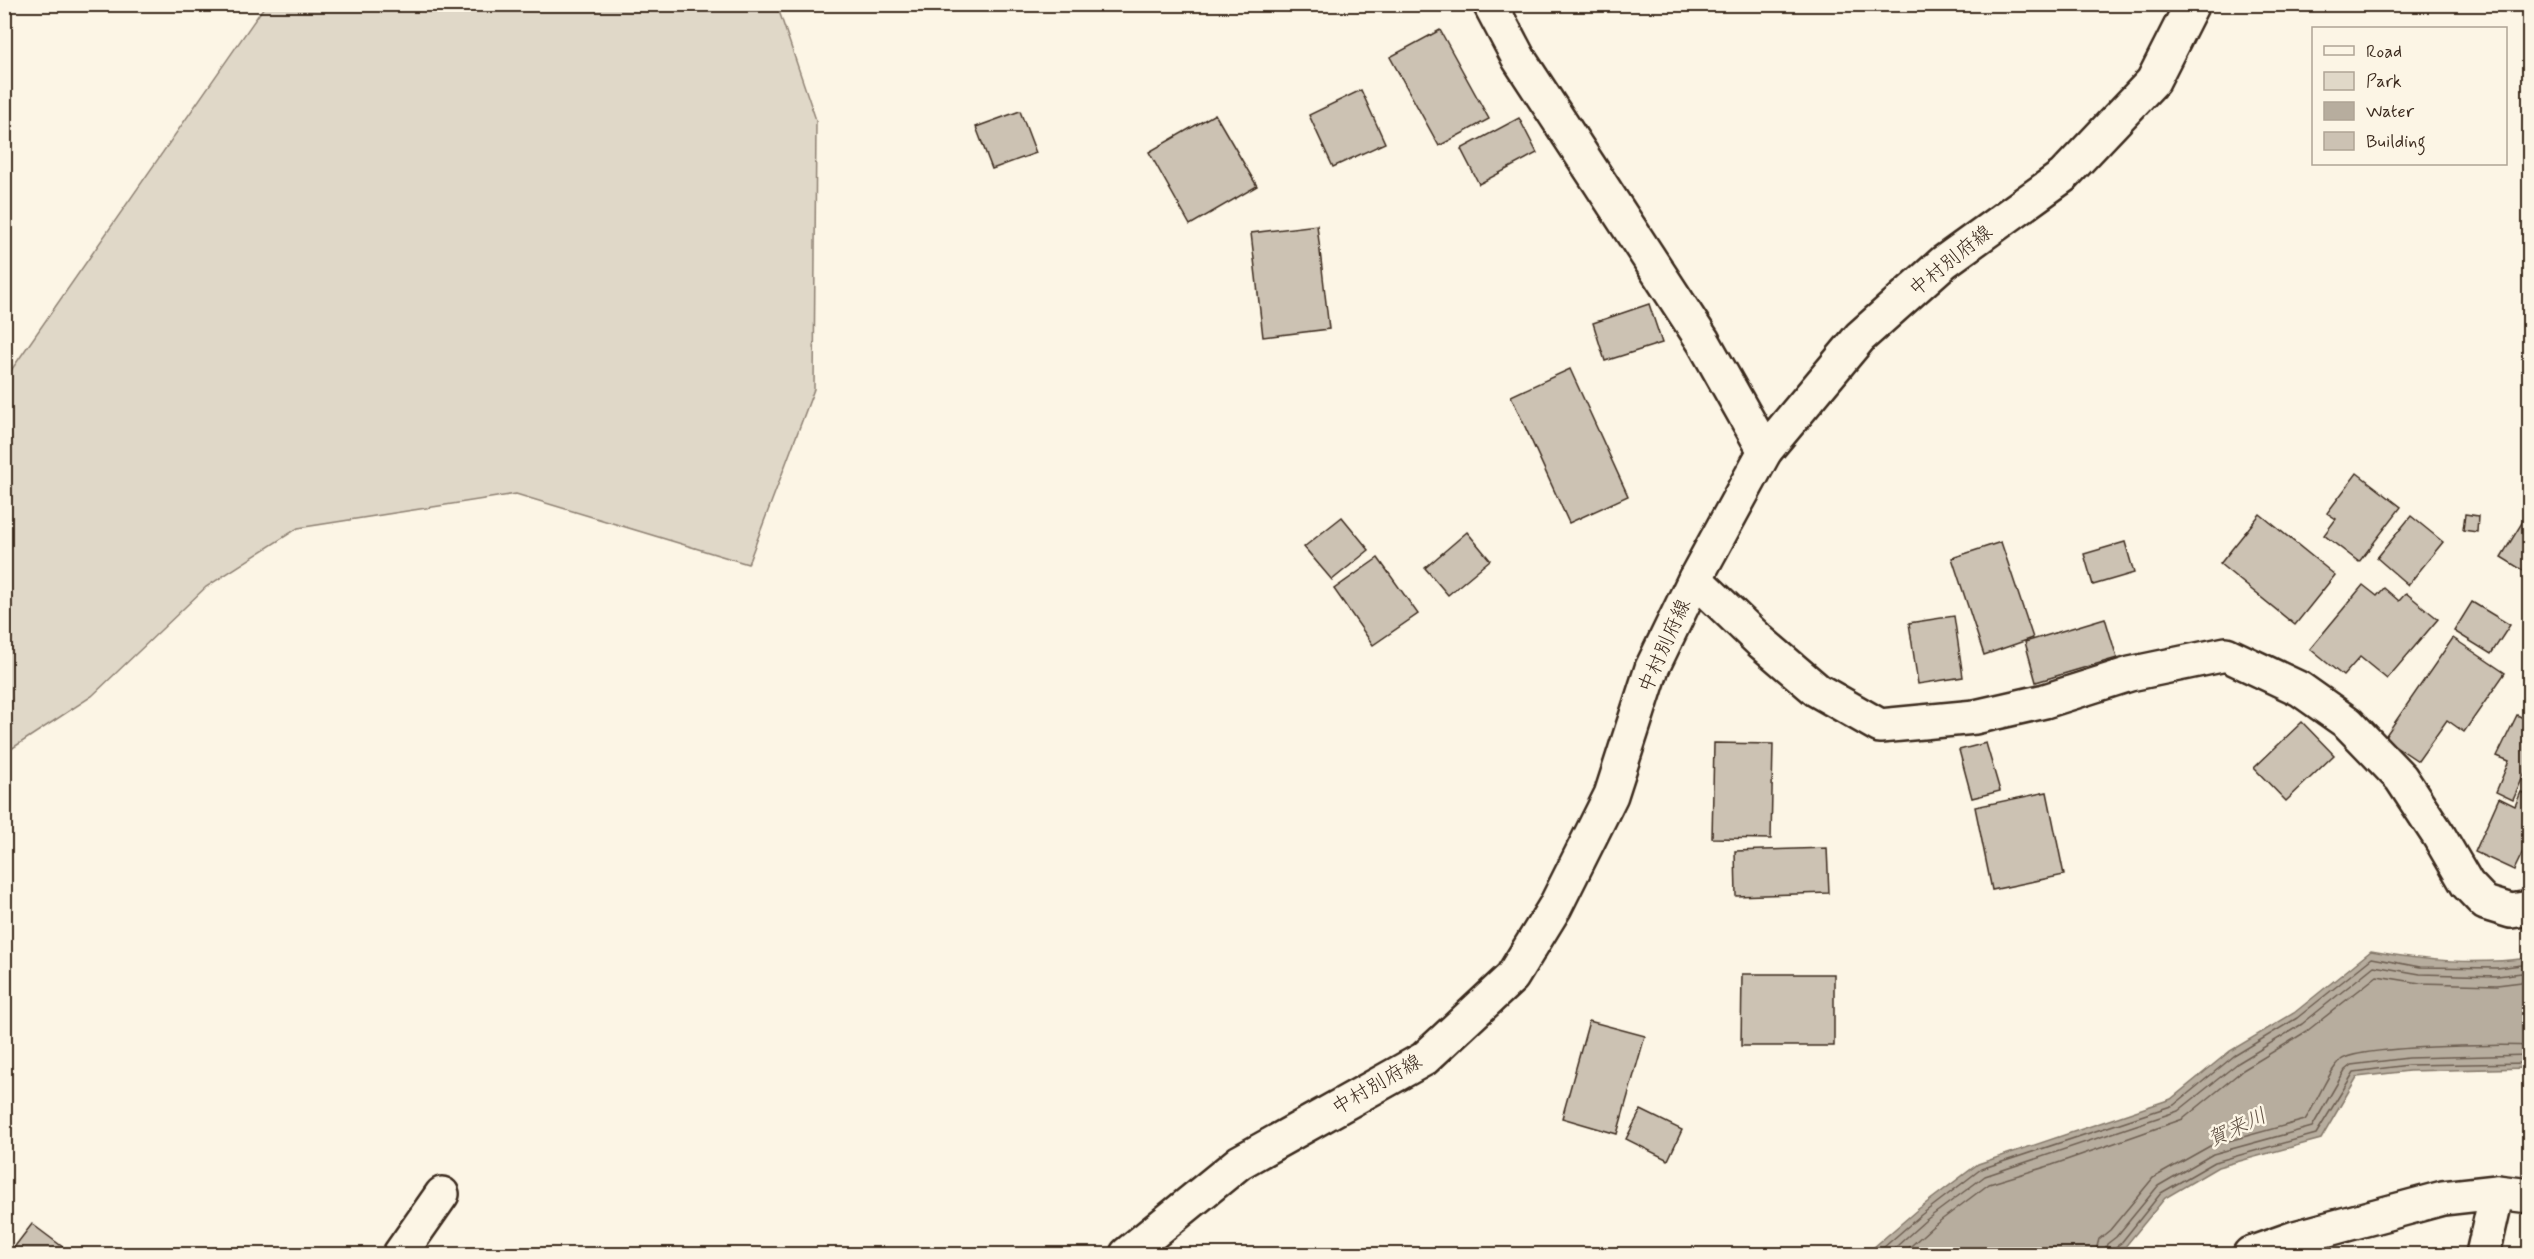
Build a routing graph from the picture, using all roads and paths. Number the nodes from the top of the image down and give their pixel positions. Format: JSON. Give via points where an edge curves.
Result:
{"nodes":[{"id":1,"x":1490,"y":4,"type":"edge"},
{"id":2,"x":2192,"y":4,"type":"edge"},
{"id":3,"x":1765,"y":451,"type":"junction"},
{"id":4,"x":1695,"y":579,"type":"junction"},
{"id":5,"x":2529,"y":908,"type":"edge"},
{"id":6,"x":2496,"y":1192,"type":"junction"},
{"id":7,"x":442,"y":1194,"type":"dead end"},
{"id":8,"x":2529,"y":1196,"type":"edge"},
{"id":9,"x":400,"y":1254,"type":"edge"},
{"id":10,"x":1127,"y":1254,"type":"edge"},
{"id":11,"x":2250,"y":1254,"type":"edge"},
{"id":12,"x":2483,"y":1254,"type":"edge"}],
"edges":[{"from":1,"to":3,"type":"street","via":[[1519,59],[1703,341]]},
{"from":2,"to":3,"type":"street","name":"中村別府線","via":[[2153,81],[2063,176],[1944,262],[1860,337]]},
{"from":3,"to":4,"type":"street","name":"中村別府線"},
{"from":4,"to":5,"type":"street","via":[[1817,690],[1880,726],[1975,717],[2045,701],[2130,674],[2226,654],[2300,688],[2348,723],[2401,778],[2467,884],[2486,903],[2511,910]]},
{"from":4,"to":10,"type":"street","name":"中村別府線","via":[[1652,668],[1611,795],[1555,908],[1512,977],[1424,1059],[1240,1162]]},
{"from":6,"to":8,"type":"street"},
{"from":6,"to":11,"type":"street","via":[[2443,1198]]},
{"from":6,"to":12,"type":"street"},
{"from":7,"to":9,"type":"street"}]}
